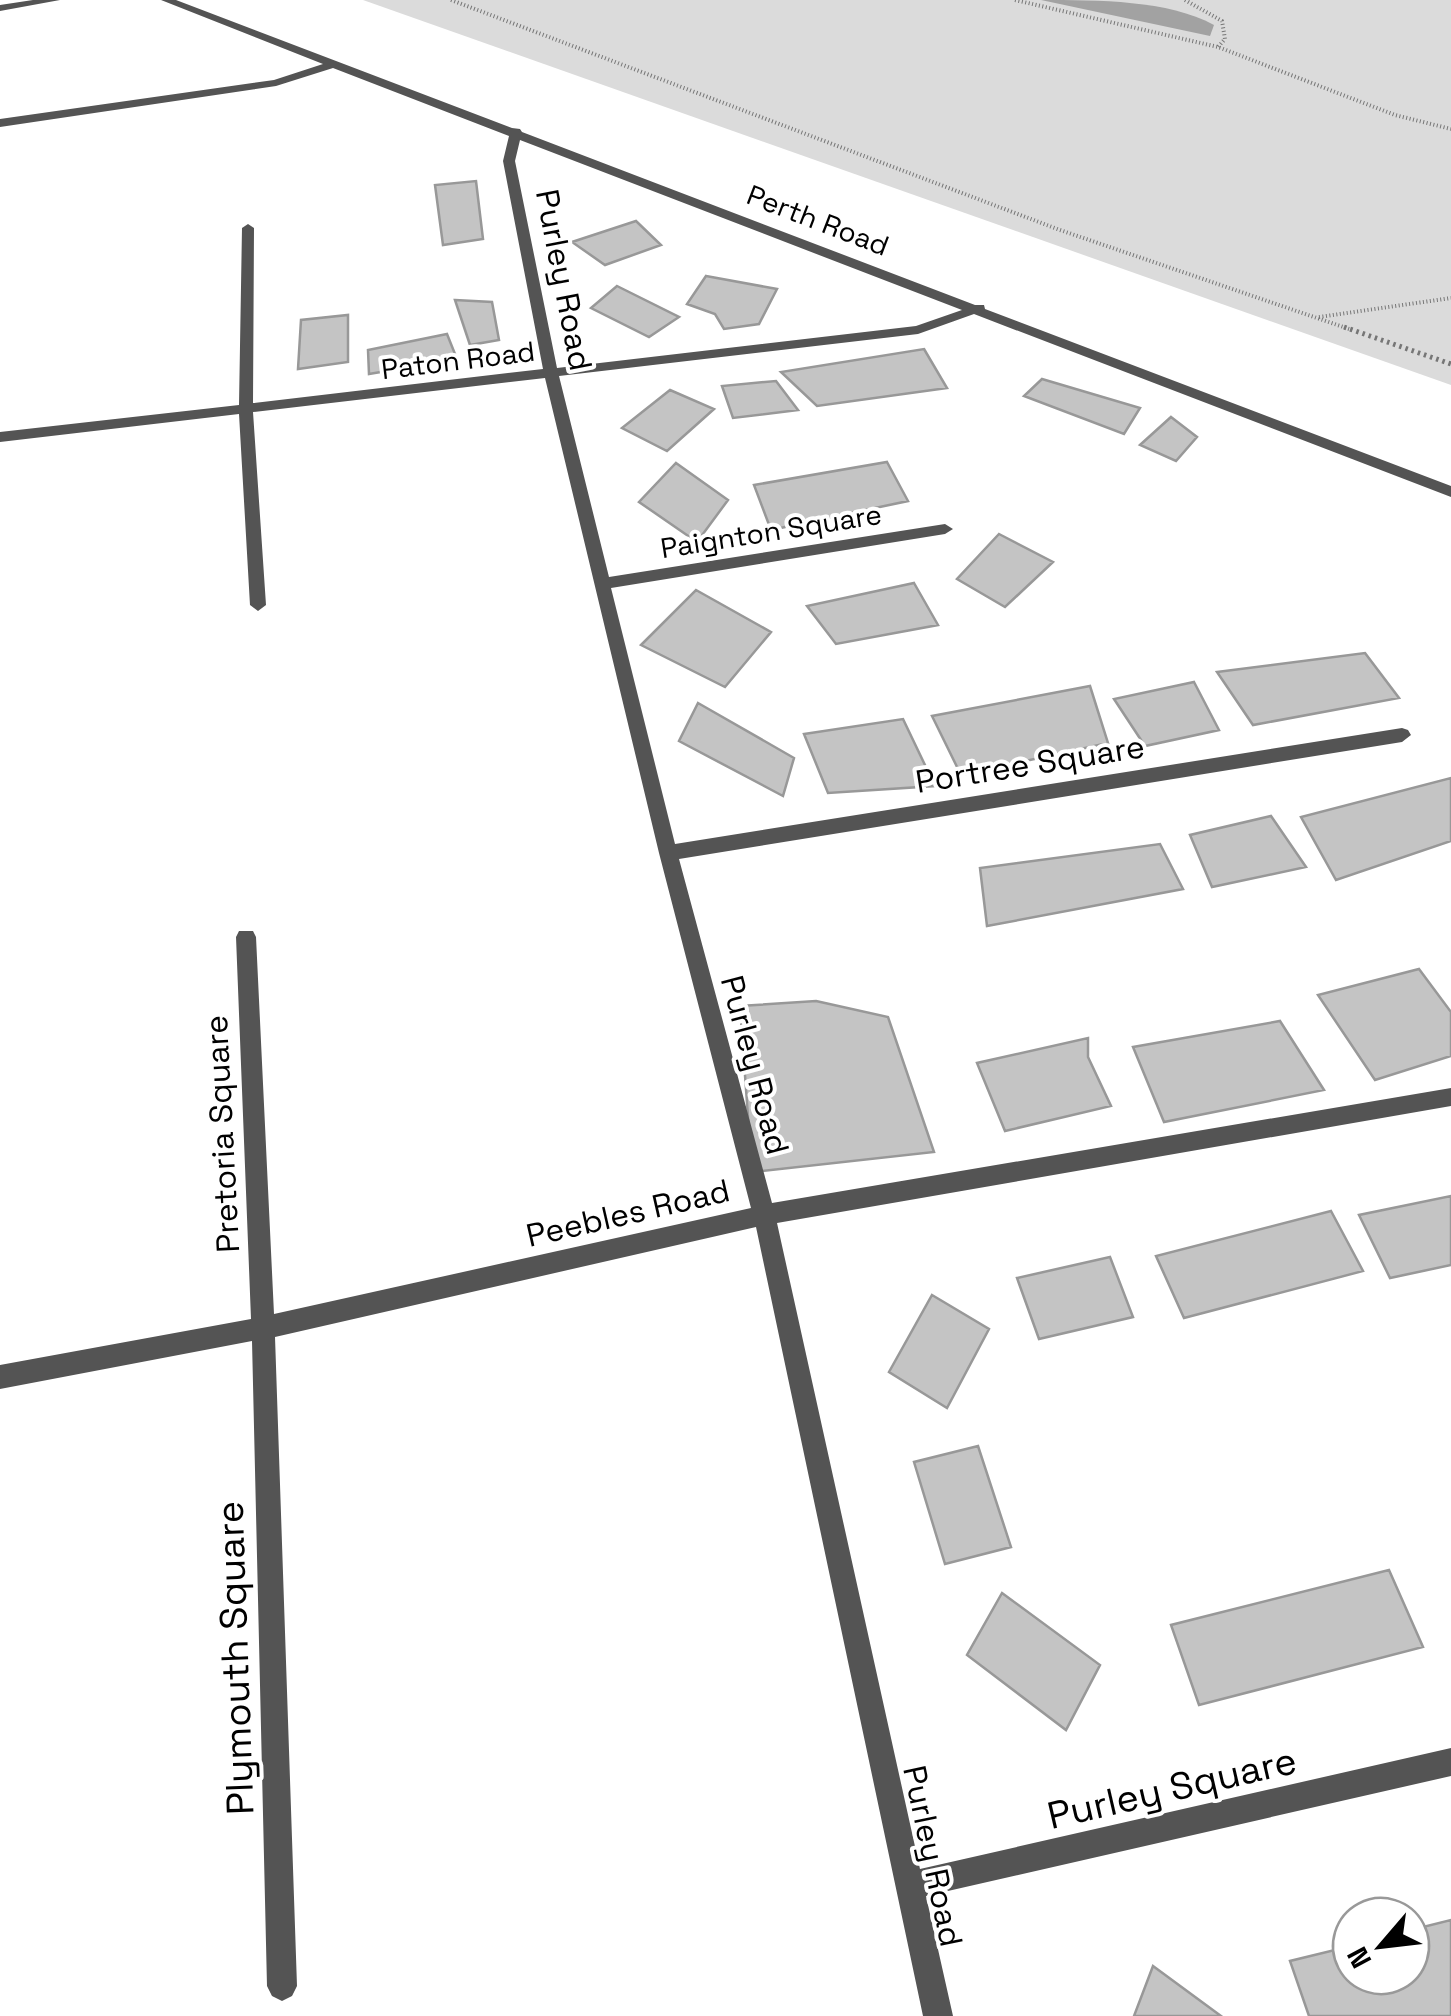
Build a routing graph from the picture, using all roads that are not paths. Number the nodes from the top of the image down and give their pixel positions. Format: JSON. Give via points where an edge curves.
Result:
{"nodes":[{"id":1,"x":55,"y":0,"type":"edge"},
{"id":2,"x":166,"y":0,"type":"edge"},
{"id":3,"x":0,"y":8,"type":"edge"},
{"id":4,"x":336,"y":63,"type":"junction"},
{"id":5,"x":0,"y":122,"type":"edge"},
{"id":6,"x":516,"y":131,"type":"junction"},
{"id":7,"x":248,"y":228,"type":"dead end"},
{"id":8,"x":978,"y":308,"type":"junction"},
{"id":9,"x":551,"y":374,"type":"junction"},
{"id":10,"x":246,"y":410,"type":"junction"},
{"id":11,"x":0,"y":437,"type":"edge"},
{"id":12,"x":1451,"y":492,"type":"edge"},
{"id":13,"x":944,"y":529,"type":"dead end"},
{"id":14,"x":605,"y":583,"type":"junction"},
{"id":15,"x":258,"y":605,"type":"dead end"},
{"id":16,"x":1402,"y":735,"type":"dead end"},
{"id":17,"x":668,"y":853,"type":"junction"},
{"id":18,"x":246,"y":936,"type":"dead end"},
{"id":19,"x":1451,"y":1097,"type":"edge"},
{"id":20,"x":764,"y":1215,"type":"junction"},
{"id":21,"x":264,"y":1328,"type":"junction"},
{"id":22,"x":0,"y":1377,"type":"edge"},
{"id":23,"x":1451,"y":1762,"type":"edge"},
{"id":24,"x":909,"y":1886,"type":"junction"},
{"id":25,"x":282,"y":1986,"type":"dead end"},
{"id":26,"x":938,"y":2016,"type":"edge"}],
"edges":[{"from":1,"to":3,"type":"street"},
{"from":2,"to":4,"type":"street","name":"Perth Road"},
{"from":4,"to":5,"type":"street","via":[[276,82]]},
{"from":4,"to":6,"type":"street","name":"Perth Road"},
{"from":6,"to":8,"type":"street","name":"Perth Road"},
{"from":6,"to":9,"type":"street","name":"Purley Road","via":[[510,161]]},
{"from":7,"to":10,"type":"street"},
{"from":8,"to":9,"type":"street","name":"Paton Road","via":[[918,330]]},
{"from":8,"to":12,"type":"street","name":"Perth Road"},
{"from":9,"to":10,"type":"street","name":"Paton Road"},
{"from":9,"to":14,"type":"street","name":"Purley Road"},
{"from":10,"to":11,"type":"street","name":"Paton Road"},
{"from":10,"to":15,"type":"street"},
{"from":13,"to":14,"type":"street","name":"Paignton Square"},
{"from":14,"to":17,"type":"street","name":"Purley Road"},
{"from":16,"to":17,"type":"street","name":"Portree Square"},
{"from":17,"to":20,"type":"street","name":"Purley Road"},
{"from":18,"to":21,"type":"street","name":"Pretoria Square"},
{"from":19,"to":20,"type":"street","name":"Peebles Road"},
{"from":20,"to":21,"type":"street","name":"Peebles Road"},
{"from":20,"to":24,"type":"street","name":"Purley Road"},
{"from":21,"to":22,"type":"street","name":"Peebles Road"},
{"from":21,"to":25,"type":"street","name":"Plymouth Square"},
{"from":23,"to":24,"type":"street","name":"Purley Square"},
{"from":24,"to":26,"type":"street","name":"Purley Road"}]}
